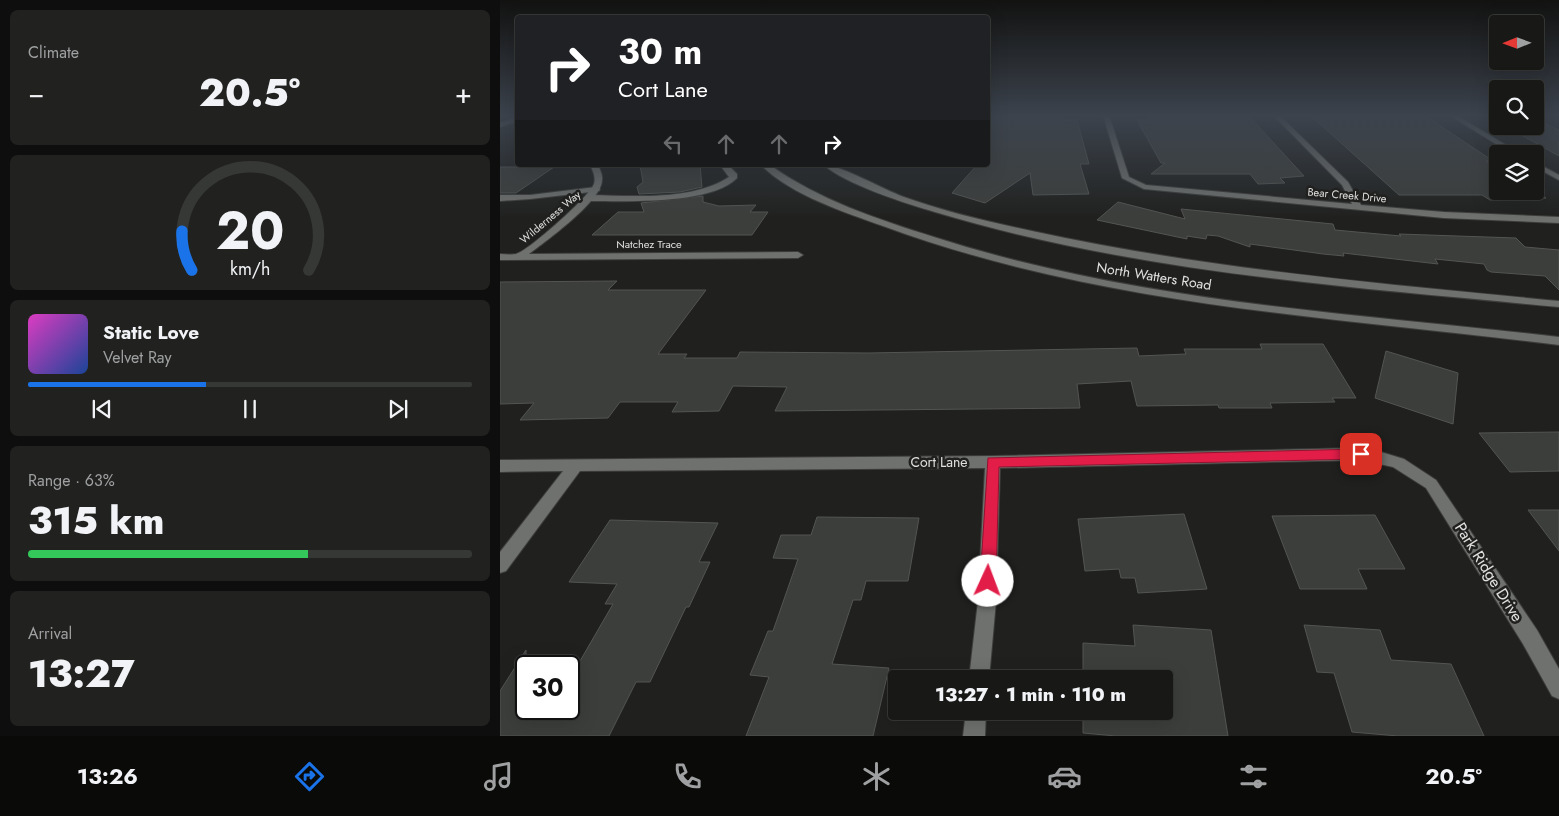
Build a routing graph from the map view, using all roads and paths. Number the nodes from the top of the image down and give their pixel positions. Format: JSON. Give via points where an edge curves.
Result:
{"nodes":[{"id":1,"x":1117,"y":149,"type":"edge"},
{"id":2,"x":1310,"y":149,"type":"edge"},
{"id":3,"x":595,"y":167,"type":"edge"},
{"id":4,"x":726,"y":167,"type":"edge"},
{"id":5,"x":768,"y":167,"type":"edge"},
{"id":6,"x":832,"y":167,"type":"edge"},
{"id":7,"x":1544,"y":169,"type":"edge"},
{"id":8,"x":1559,"y":178,"type":"edge"},
{"id":9,"x":596,"y":189,"type":"junction"},
{"id":10,"x":500,"y":198,"type":"edge"},
{"id":11,"x":590,"y":198,"type":"junction"},
{"id":12,"x":1359,"y":208,"type":"junction"},
{"id":13,"x":1559,"y":220,"type":"edge"},
{"id":14,"x":798,"y":256,"type":"dead end"},
{"id":15,"x":500,"y":257,"type":"edge"},
{"id":16,"x":520,"y":257,"type":"junction"},
{"id":17,"x":1559,"y":304,"type":"edge"},
{"id":18,"x":1559,"y":341,"type":"edge"},
{"id":19,"x":993,"y":462,"type":"junction"},
{"id":20,"x":576,"y":465,"type":"junction"},
{"id":21,"x":500,"y":466,"type":"edge"},
{"id":22,"x":1406,"y":466,"type":"joint"},
{"id":23,"x":500,"y":565,"type":"edge"},
{"id":24,"x":981,"y":670,"type":"edge"},
{"id":25,"x":1559,"y":689,"type":"edge"},
{"id":26,"x":975,"y":720,"type":"edge"},
{"id":27,"x":974,"y":736,"type":"edge"}],
"edges":[{"from":1,"to":12,"type":"street","name":"Bear Creek Drive","via":[[1126,178],[1144,187]]},
{"from":2,"to":12,"type":"street","via":[[1345,184]]},
{"from":3,"to":9,"type":"street","name":"Wilderness Way","via":[[598,176]]},
{"from":4,"to":11,"type":"street","via":[[733,178],[710,191]]},
{"from":5,"to":18,"type":"street","name":"North Watters Road","via":[[784,180],[841,209],[937,244],[1044,273],[1187,298]]},
{"from":6,"to":17,"type":"street","name":"North Watters Road","via":[[858,182],[975,222],[1099,250],[1271,274]]},
{"from":7,"to":8,"type":"street"},
{"from":9,"to":10,"type":"street"},
{"from":9,"to":11,"type":"street","name":"Wilderness Way"},
{"from":11,"to":16,"type":"street","name":"Wilderness Way"},
{"from":12,"to":13,"type":"street","name":"Bear Creek Drive"},
{"from":14,"to":16,"type":"street","name":"Natchez Trace"},
{"from":15,"to":16,"type":"street","name":"Natchez Trace"},
{"from":19,"to":20,"type":"street","name":"Cort Lane"},
{"from":19,"to":22,"type":"street","name":"Cort Lane","via":[[1361,454],[1379,456]]},
{"from":19,"to":24,"type":"street"},
{"from":20,"to":21,"type":"street","name":"Cort Lane"},
{"from":20,"to":23,"type":"street"},
{"from":22,"to":25,"type":"street","name":"Park Ridge Drive","via":[[1431,484],[1442,499],[1530,637]]},
{"from":26,"to":27,"type":"street"}]}
